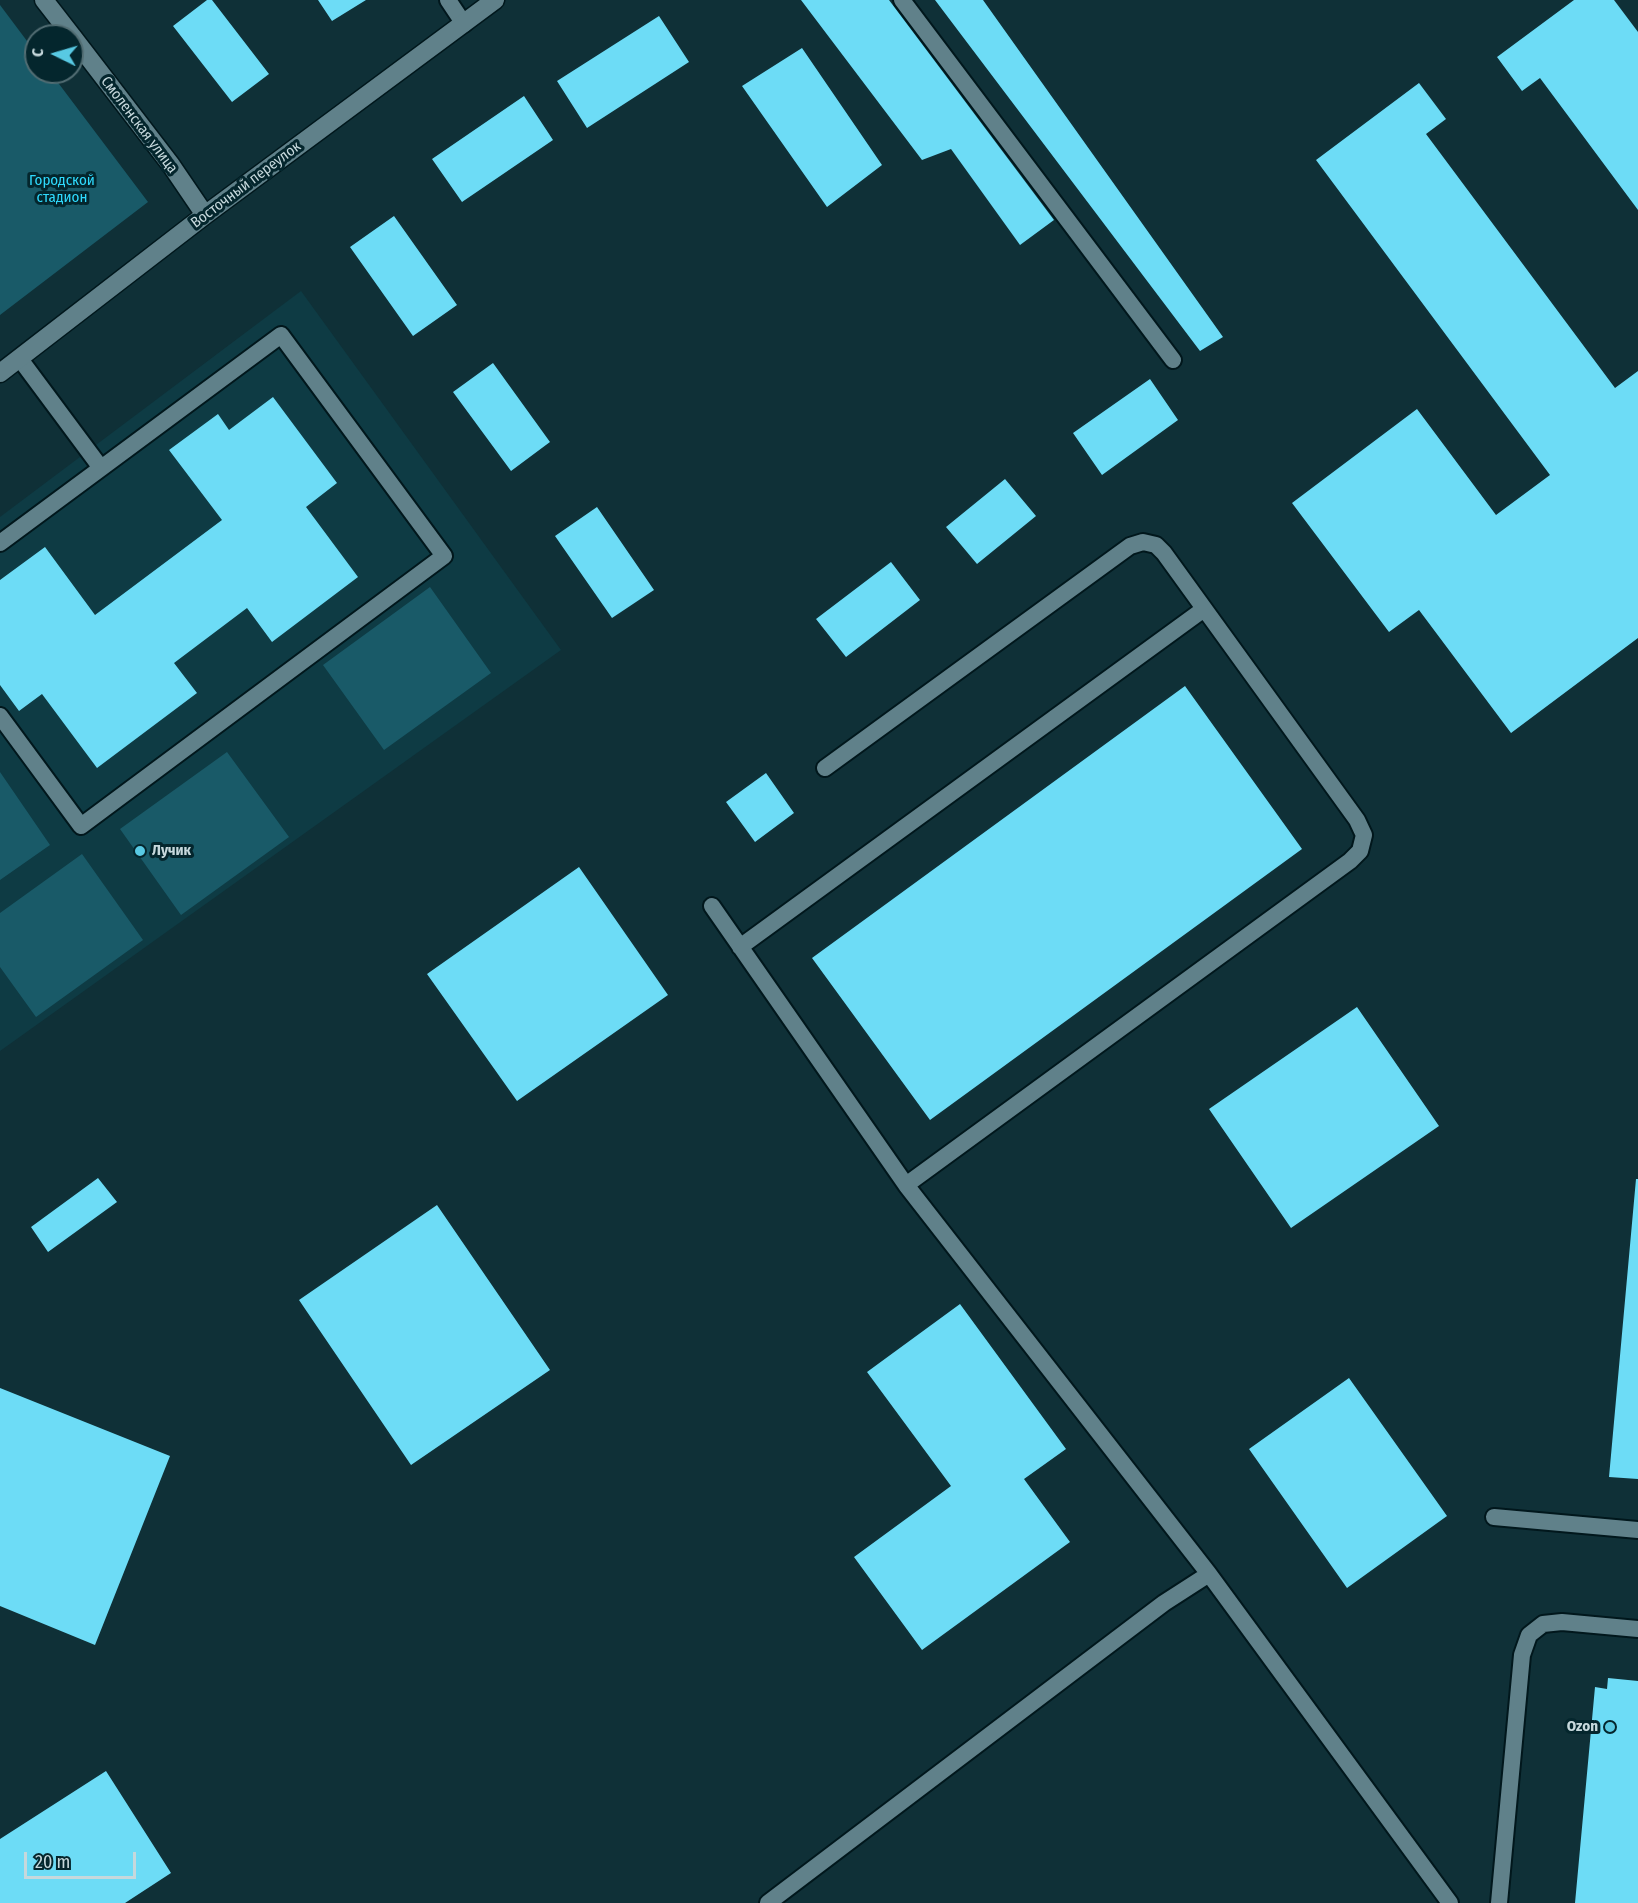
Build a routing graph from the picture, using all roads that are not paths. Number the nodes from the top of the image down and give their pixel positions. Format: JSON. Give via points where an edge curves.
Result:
{"nodes":[{"id":1,"x":44,"y":0,"type":"edge"},
{"id":2,"x":447,"y":0,"type":"edge"},
{"id":3,"x":495,"y":0,"type":"edge"},
{"id":4,"x":902,"y":0,"type":"edge"},
{"id":5,"x":63,"y":24,"type":"edge"},
{"id":6,"x":464,"y":24,"type":"junction"},
{"id":7,"x":84,"y":52,"type":"edge"},
{"id":8,"x":205,"y":214,"type":"junction"},
{"id":9,"x":20,"y":358,"type":"junction"},
{"id":10,"x":1173,"y":360,"type":"dead end"},
{"id":11,"x":0,"y":373,"type":"edge"},
{"id":12,"x":101,"y":468,"type":"junction"},
{"id":13,"x":0,"y":543,"type":"edge"},
{"id":14,"x":1204,"y":609,"type":"junction"},
{"id":15,"x":0,"y":716,"type":"edge"},
{"id":16,"x":825,"y":768,"type":"dead end"},
{"id":17,"x":712,"y":906,"type":"dead end"},
{"id":18,"x":740,"y":947,"type":"junction"},
{"id":19,"x":906,"y":1185,"type":"junction"},
{"id":20,"x":1494,"y":1517,"type":"dead end"},
{"id":21,"x":1638,"y":1530,"type":"edge"},
{"id":22,"x":1209,"y":1574,"type":"junction"},
{"id":23,"x":1638,"y":1629,"type":"edge"},
{"id":24,"x":768,"y":1903,"type":"edge"},
{"id":25,"x":1450,"y":1903,"type":"edge"},
{"id":26,"x":1499,"y":1903,"type":"edge"}],
"edges":[{"from":1,"to":5,"type":"street","name":"Смоленская улица"},
{"from":2,"to":6,"type":"lane"},
{"from":3,"to":6,"type":"street","name":"Восточный переулок"},
{"from":4,"to":10,"type":"lane"},
{"from":6,"to":8,"type":"street","name":"Восточный переулок"},
{"from":7,"to":8,"type":"street","name":"Смоленская улица"},
{"from":8,"to":9,"type":"street","name":"Восточный переулок"},
{"from":9,"to":11,"type":"street","name":"Восточный переулок"},
{"from":9,"to":12,"type":"lane"},
{"from":12,"to":13,"type":"lane"},
{"from":12,"to":15,"type":"lane","via":[[281,335],[444,556],[81,826]]},
{"from":14,"to":16,"type":"lane","via":[[1156,545],[1143,542],[1130,546]]},
{"from":14,"to":18,"type":"lane"},
{"from":14,"to":19,"type":"lane","via":[[1357,820],[1364,835],[1360,851]]},
{"from":17,"to":18,"type":"lane"},
{"from":18,"to":19,"type":"lane"},
{"from":19,"to":22,"type":"lane"},
{"from":20,"to":21,"type":"lane"},
{"from":22,"to":24,"type":"lane","via":[[1164,1603]]},
{"from":22,"to":25,"type":"lane"},
{"from":23,"to":26,"type":"lane","via":[[1563,1622],[1544,1624],[1529,1635],[1522,1654]]}]}
